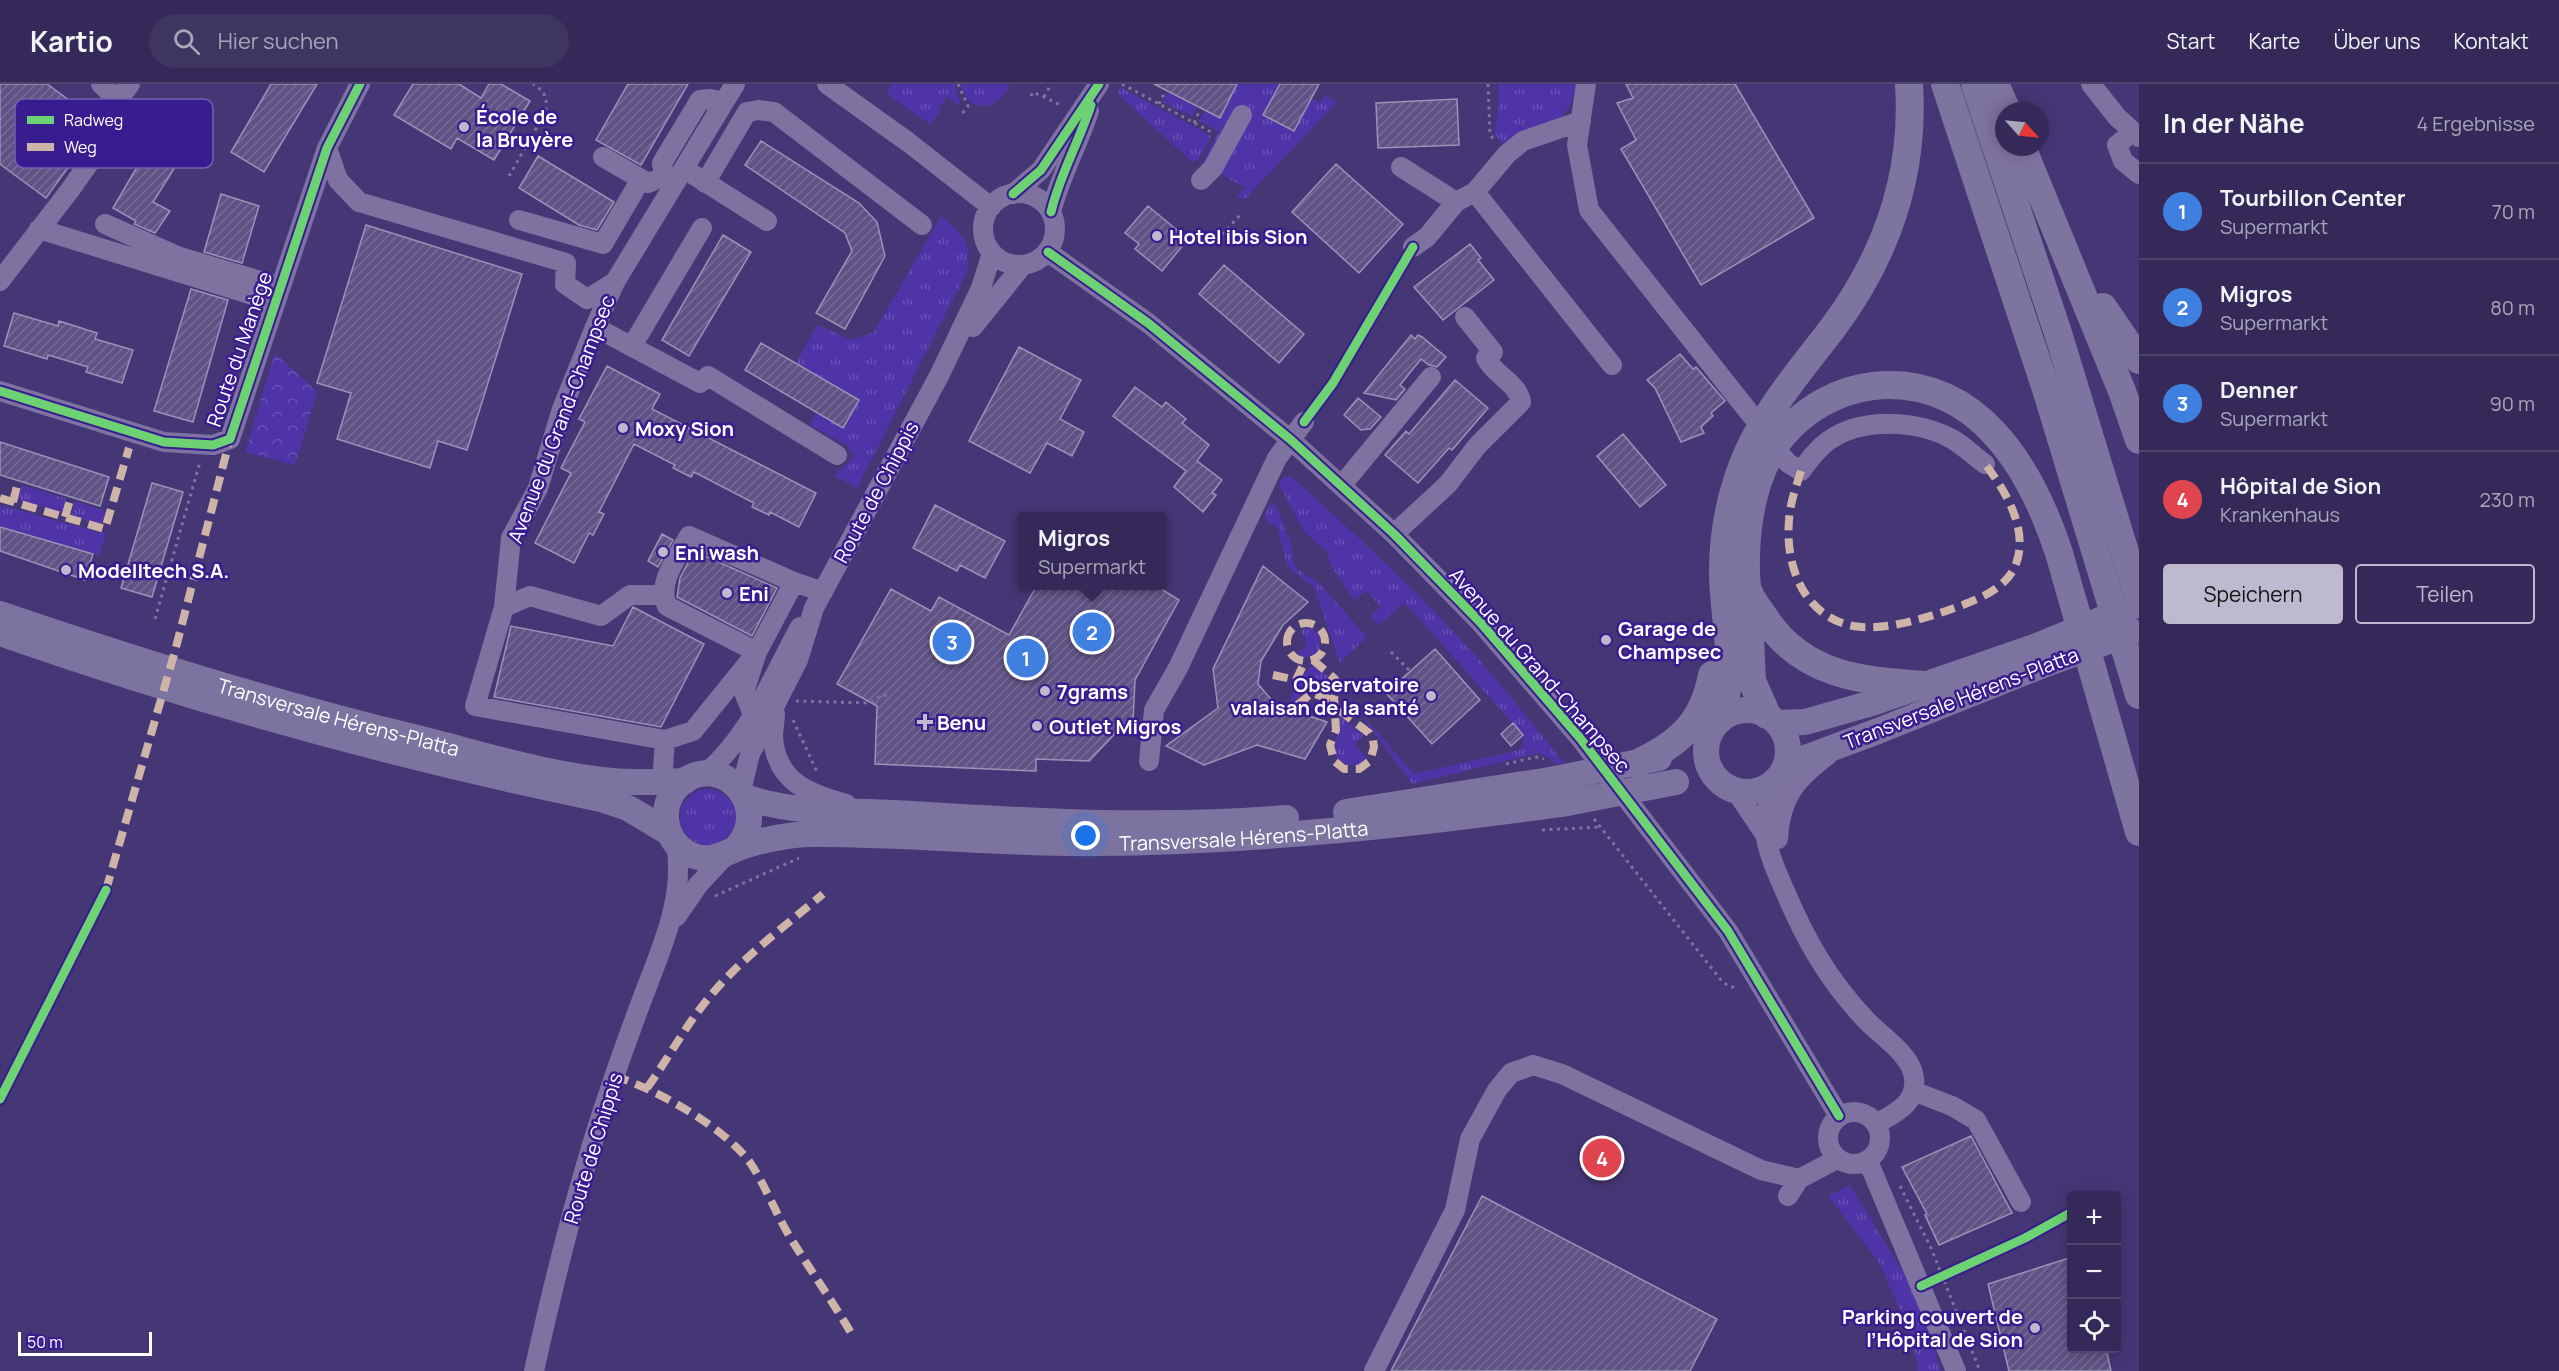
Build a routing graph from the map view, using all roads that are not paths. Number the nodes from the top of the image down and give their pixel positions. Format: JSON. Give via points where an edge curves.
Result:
{"nodes":[{"id":1,"x":101,"y":84,"type":"edge"},
{"id":2,"x":360,"y":84,"type":"edge"},
{"id":3,"x":735,"y":84,"type":"edge"},
{"id":4,"x":827,"y":84,"type":"edge"},
{"id":5,"x":1586,"y":84,"type":"edge"},
{"id":6,"x":1909,"y":84,"type":"edge"},
{"id":7,"x":1945,"y":84,"type":"edge"},
{"id":8,"x":1975,"y":84,"type":"edge"},
{"id":9,"x":1995,"y":84,"type":"edge"},
{"id":10,"x":2091,"y":84,"type":"edge"},
{"id":11,"x":1097,"y":87,"type":"edge"},
{"id":12,"x":124,"y":92,"type":"edge"},
{"id":13,"x":2003,"y":102,"type":"edge"},
{"id":14,"x":1242,"y":115,"type":"dead end"},
{"id":15,"x":1581,"y":121,"type":"junction"},
{"id":16,"x":2136,"y":135,"type":"edge"},
{"id":17,"x":327,"y":148,"type":"junction"},
{"id":18,"x":2026,"y":156,"type":"edge"},
{"id":19,"x":603,"y":157,"type":"dead end"},
{"id":20,"x":1401,"y":167,"type":"dead end"},
{"id":21,"x":86,"y":168,"type":"edge"},
{"id":22,"x":2139,"y":174,"type":"edge"},
{"id":23,"x":674,"y":177,"type":"junction"},
{"id":24,"x":641,"y":179,"type":"junction"},
{"id":25,"x":1201,"y":180,"type":"dead end"},
{"id":26,"x":705,"y":183,"type":"junction"},
{"id":27,"x":1475,"y":192,"type":"junction"},
{"id":28,"x":1013,"y":194,"type":"junction"},
{"id":29,"x":1456,"y":202,"type":"junction"},
{"id":30,"x":991,"y":207,"type":"junction"},
{"id":31,"x":1051,"y":212,"type":"junction"},
{"id":32,"x":2049,"y":212,"type":"junction"},
{"id":33,"x":519,"y":220,"type":"dead end"},
{"id":34,"x":767,"y":221,"type":"dead end"},
{"id":35,"x":105,"y":224,"type":"dead end"},
{"id":36,"x":922,"y":225,"type":"dead end"},
{"id":37,"x":702,"y":228,"type":"dead end"},
{"id":38,"x":39,"y":229,"type":"junction"},
{"id":39,"x":1413,"y":246,"type":"dead end"},
{"id":40,"x":1048,"y":252,"type":"junction"},
{"id":41,"x":992,"y":253,"type":"junction"},
{"id":42,"x":1022,"y":266,"type":"junction"},
{"id":43,"x":0,"y":281,"type":"edge"},
{"id":44,"x":615,"y":282,"type":"junction"},
{"id":45,"x":277,"y":295,"type":"junction"},
{"id":46,"x":1465,"y":317,"type":"dead end"},
{"id":47,"x":595,"y":327,"type":"junction"},
{"id":48,"x":632,"y":346,"type":"junction"},
{"id":49,"x":2139,"y":360,"type":"edge"},
{"id":50,"x":1612,"y":365,"type":"dead end"},
{"id":51,"x":939,"y":376,"type":"junction"},
{"id":52,"x":1431,"y":377,"type":"dead end"},
{"id":53,"x":0,"y":391,"type":"edge"},
{"id":54,"x":1752,"y":416,"type":"dead end"},
{"id":55,"x":1304,"y":422,"type":"dead end"},
{"id":56,"x":1291,"y":440,"type":"junction"},
{"id":57,"x":2139,"y":440,"type":"edge"},
{"id":58,"x":837,"y":454,"type":"dead end"},
{"id":59,"x":1781,"y":455,"type":"dead end"},
{"id":60,"x":1985,"y":464,"type":"dead end"},
{"id":61,"x":1342,"y":485,"type":"junction"},
{"id":62,"x":1394,"y":534,"type":"junction"},
{"id":63,"x":794,"y":582,"type":"junction"},
{"id":64,"x":1736,"y":591,"type":"junction"},
{"id":65,"x":663,"y":595,"type":"junction"},
{"id":66,"x":2139,"y":598,"type":"edge"},
{"id":67,"x":819,"y":600,"type":"junction"},
{"id":68,"x":2139,"y":604,"type":"edge"},
{"id":69,"x":504,"y":607,"type":"junction"},
{"id":70,"x":0,"y":614,"type":"edge"},
{"id":71,"x":2139,"y":629,"type":"edge"},
{"id":72,"x":0,"y":633,"type":"edge"},
{"id":73,"x":757,"y":652,"type":"junction"},
{"id":74,"x":2040,"y":656,"type":"junction"},
{"id":75,"x":1925,"y":685,"type":"junction"},
{"id":76,"x":2139,"y":696,"type":"edge"},
{"id":77,"x":783,"y":704,"type":"junction"},
{"id":78,"x":753,"y":715,"type":"junction"},
{"id":79,"x":1772,"y":719,"type":"junction"},
{"id":80,"x":1714,"y":728,"type":"junction"},
{"id":81,"x":665,"y":740,"type":"junction"},
{"id":82,"x":1844,"y":744,"type":"junction"},
{"id":83,"x":1651,"y":759,"type":"junction"},
{"id":84,"x":1149,"y":761,"type":"dead end"},
{"id":85,"x":1780,"y":774,"type":"junction"},
{"id":86,"x":684,"y":779,"type":"junction"},
{"id":87,"x":1726,"y":785,"type":"junction"},
{"id":88,"x":743,"y":794,"type":"junction"},
{"id":89,"x":872,"y":812,"type":"junction"},
{"id":90,"x":2139,"y":832,"type":"edge"},
{"id":91,"x":1766,"y":836,"type":"junction"},
{"id":92,"x":672,"y":838,"type":"junction"},
{"id":93,"x":731,"y":851,"type":"junction"},
{"id":94,"x":1778,"y":874,"type":"junction"},
{"id":95,"x":668,"y":930,"type":"junction"},
{"id":96,"x":1913,"y":1091,"type":"junction"},
{"id":97,"x":1839,"y":1116,"type":"junction"},
{"id":98,"x":1876,"y":1124,"type":"junction"},
{"id":99,"x":1837,"y":1159,"type":"junction"},
{"id":100,"x":1868,"y":1161,"type":"junction"},
{"id":101,"x":1799,"y":1179,"type":"junction"},
{"id":102,"x":1788,"y":1196,"type":"dead end"},
{"id":103,"x":2021,"y":1202,"type":"dead end"},
{"id":104,"x":534,"y":1371,"type":"edge"},
{"id":105,"x":1374,"y":1371,"type":"edge"},
{"id":106,"x":1956,"y":1371,"type":"edge"}],
"edges":[{"from":1,"to":12,"type":"street"},
{"from":2,"to":17,"type":"street","name":"Route du Manège"},
{"from":3,"to":23,"type":"street","name":"Avenue du Grand-Champsec"},
{"from":4,"to":30,"type":"street"},
{"from":5,"to":15,"type":"street"},
{"from":6,"to":64,"type":"highway","via":[[1904,176],[1879,253],[1857,292],[1758,431],[1733,493],[1726,526]]},
{"from":7,"to":76,"type":"highway","via":[[2046,389]]},
{"from":8,"to":66,"type":"highway","via":[[2058,333]]},
{"from":9,"to":13,"type":"highway"},
{"from":10,"to":16,"type":"street"},
{"from":11,"to":28,"type":"street","via":[[1041,170]]},
{"from":11,"to":31,"type":"street"},
{"from":14,"to":25,"type":"street","via":[[1213,168]]},
{"from":15,"to":27,"type":"street","via":[[1523,141],[1507,153]]},
{"from":15,"to":54,"type":"street","via":[[1577,145],[1589,210]]},
{"from":16,"to":22,"type":"street","via":[[2117,146],[2123,161]]},
{"from":17,"to":44,"type":"street","via":[[338,180],[359,202],[566,263],[565,284],[587,299]]},
{"from":17,"to":45,"type":"street","name":"Route du Manège"},
{"from":18,"to":32,"type":"highway"},
{"from":19,"to":24,"type":"street"},
{"from":20,"to":29,"type":"street"},
{"from":21,"to":38,"type":"street"},
{"from":23,"to":24,"type":"street","via":[[648,183]]},
{"from":23,"to":26,"type":"street"},
{"from":23,"to":44,"type":"street","name":"Avenue du Grand-Champsec"},
{"from":24,"to":33,"type":"street","via":[[603,244]]},
{"from":26,"to":34,"type":"street"},
{"from":26,"to":36,"type":"street","via":[[747,112],[774,112]]},
{"from":27,"to":29,"type":"street"},
{"from":27,"to":50,"type":"street"},
{"from":28,"to":30,"type":"street"},
{"from":28,"to":31,"type":"street","via":[[1035,197]]},
{"from":29,"to":39,"type":"street","via":[[1427,237]]},
{"from":30,"to":41,"type":"street","via":[[983,229]]},
{"from":31,"to":40,"type":"street","via":[[1055,233]]},
{"from":32,"to":49,"type":"highway"},
{"from":32,"to":57,"type":"highway"},
{"from":35,"to":45,"type":"street"},
{"from":37,"to":48,"type":"street"},
{"from":38,"to":43,"type":"street"},
{"from":38,"to":45,"type":"street","name":"Route du Manège"},
{"from":40,"to":42,"type":"street","via":[[1034,263]]},
{"from":40,"to":56,"type":"street","name":"Avenue du Grand-Champsec","via":[[1148,323]]},
{"from":41,"to":42,"type":"street","via":[[1004,262]]},
{"from":41,"to":51,"type":"street","name":"Route de Chippis","via":[[981,288]]},
{"from":42,"to":51,"type":"street","name":"Route de Chippis","via":[[999,291]]},
{"from":44,"to":47,"type":"street","name":"Avenue du Grand-Champsec"},
{"from":45,"to":53,"type":"street","name":"Route du Manège","via":[[230,439],[213,445],[164,442]]},
{"from":46,"to":62,"type":"street","via":[[1493,352],[1486,358],[1489,364],[1520,393],[1521,402],[1477,446],[1448,484]]},
{"from":47,"to":48,"type":"street"},
{"from":47,"to":69,"type":"street","name":"Avenue du Grand-Champsec","via":[[562,409],[538,489],[511,538]]},
{"from":48,"to":58,"type":"street","via":[[700,383],[708,376]]},
{"from":51,"to":67,"type":"street","name":"Route de Chippis"},
{"from":52,"to":61,"type":"street"},
{"from":55,"to":56,"type":"street"},
{"from":56,"to":61,"type":"street","name":"Avenue du Grand-Champsec"},
{"from":56,"to":84,"type":"street","via":[[1277,458],[1178,668],[1154,710]]},
{"from":59,"to":60,"type":"street","via":[[1801,471],[1819,448],[1836,436],[1897,423],[1945,435]]},
{"from":61,"to":62,"type":"street","name":"Avenue du Grand-Champsec"},
{"from":62,"to":97,"type":"street","name":"Avenue du Grand-Champsec","via":[[1480,622],[1580,738],[1714,912]]},
{"from":63,"to":65,"type":"street","via":[[689,536],[664,584]]},
{"from":63,"to":67,"type":"street"},
{"from":63,"to":73,"type":"street"},
{"from":64,"to":75,"type":"highway","via":[[1791,649],[1806,659],[1852,677]]},
{"from":64,"to":79,"type":"highway","via":[[1752,681]]},
{"from":64,"to":80,"type":"highway","via":[[1729,676]]},
{"from":64,"to":83,"type":"highway","via":[[1706,701],[1685,734]]},
{"from":64,"to":90,"type":"highway","via":[[1757,484],[1776,445],[1800,418],[1833,397],[1881,386],[1922,389],[1961,406],[2002,441],[2024,471],[2043,508]]},
{"from":65,"to":69,"type":"street","via":[[630,595],[601,616],[530,596]]},
{"from":65,"to":73,"type":"street","via":[[667,606]]},
{"from":67,"to":77,"type":"street","name":"Route de Chippis"},
{"from":67,"to":78,"type":"street","name":"Route de Chippis"},
{"from":68,"to":74,"type":"main road","name":"Transversale Hérens-Platta","bridge":true},
{"from":69,"to":81,"type":"street","name":"Avenue du Grand-Champsec","via":[[475,706]]},
{"from":70,"to":86,"type":"main road","name":"Transversale Hérens-Platta","via":[[163,668],[344,720],[554,771],[609,780]]},
{"from":71,"to":74,"type":"main road","name":"Transversale Hérens-Platta","bridge":true},
{"from":72,"to":92,"type":"main road","name":"Transversale Hérens-Platta","via":[[172,690],[339,739],[601,799],[628,808]]},
{"from":73,"to":78,"type":"street","via":[[744,692]]},
{"from":73,"to":81,"type":"street","via":[[693,731]]},
{"from":74,"to":75,"type":"main road","name":"Transversale Hérens-Platta"},
{"from":74,"to":82,"type":"main road","name":"Transversale Hérens-Platta"},
{"from":75,"to":79,"type":"main road","name":"Transversale Hérens-Platta","via":[[1805,722]]},
{"from":77,"to":88,"type":"street","name":"Route de Chippis","via":[[750,754]]},
{"from":77,"to":89,"type":"street","via":[[774,747],[782,769],[800,788]]},
{"from":78,"to":86,"type":"street","name":"Route de Chippis","via":[[730,751]]},
{"from":79,"to":80,"type":"main road","via":[[1756,711],[1739,711]]},
{"from":79,"to":85,"type":"main road","via":[[1788,747]]},
{"from":80,"to":83,"type":"main road","name":"Transversale Hérens-Platta","via":[[1676,753]]},
{"from":80,"to":87,"type":"main road","via":[[1706,758]]},
{"from":81,"to":86,"type":"street"},
{"from":82,"to":85,"type":"main road","name":"Transversale Hérens-Platta","via":[[1800,760]]},
{"from":82,"to":94,"type":"street","via":[[1811,768],[1783,804]]},
{"from":83,"to":89,"type":"main road","name":"Transversale Hérens-Platta","bridge":true,"via":[[1548,771],[1367,809],[1271,819],[1093,824]]},
{"from":85,"to":87,"type":"main road","via":[[1769,786],[1753,792]]},
{"from":85,"to":91,"type":"street","via":[[1769,798]]},
{"from":86,"to":88,"type":"main road","via":[[725,778]]},
{"from":86,"to":92,"type":"main road","via":[[667,806]]},
{"from":87,"to":91,"type":"street"},
{"from":87,"to":93,"type":"main road","name":"Transversale Hérens-Platta","bridge":true,"via":[[1676,782],[1467,818],[1214,840],[1033,842],[809,834]]},
{"from":88,"to":89,"type":"main road","name":"Transversale Hérens-Platta","via":[[769,806]]},
{"from":88,"to":93,"type":"main road","via":[[749,825],[744,838]]},
{"from":91,"to":94,"type":"street"},
{"from":92,"to":93,"type":"main road","via":[[685,852],[699,858]]},
{"from":92,"to":95,"type":"street","name":"Route de Chippis","via":[[679,873]]},
{"from":93,"to":95,"type":"street","name":"Route de Chippis","via":[[698,885]]},
{"from":94,"to":96,"type":"street","via":[[1804,935],[1833,980],[1908,1063],[1914,1077]]},
{"from":95,"to":104,"type":"street","name":"Route de Chippis","via":[[584,1172]]},
{"from":96,"to":98,"type":"street","via":[[1903,1108]]},
{"from":96,"to":103,"type":"street","via":[[1976,1120]]},
{"from":97,"to":98,"type":"street","via":[[1855,1112]]},
{"from":97,"to":99,"type":"street","via":[[1827,1137]]},
{"from":98,"to":100,"type":"street","via":[[1879,1148]]},
{"from":99,"to":100,"type":"street","via":[[1853,1165]]},
{"from":99,"to":101,"type":"street"},
{"from":100,"to":106,"type":"street"},
{"from":101,"to":102,"type":"street"},
{"from":101,"to":105,"type":"street","via":[[1761,1170],[1562,1074],[1533,1065],[1511,1073],[1470,1139],[1455,1210]]}]}
